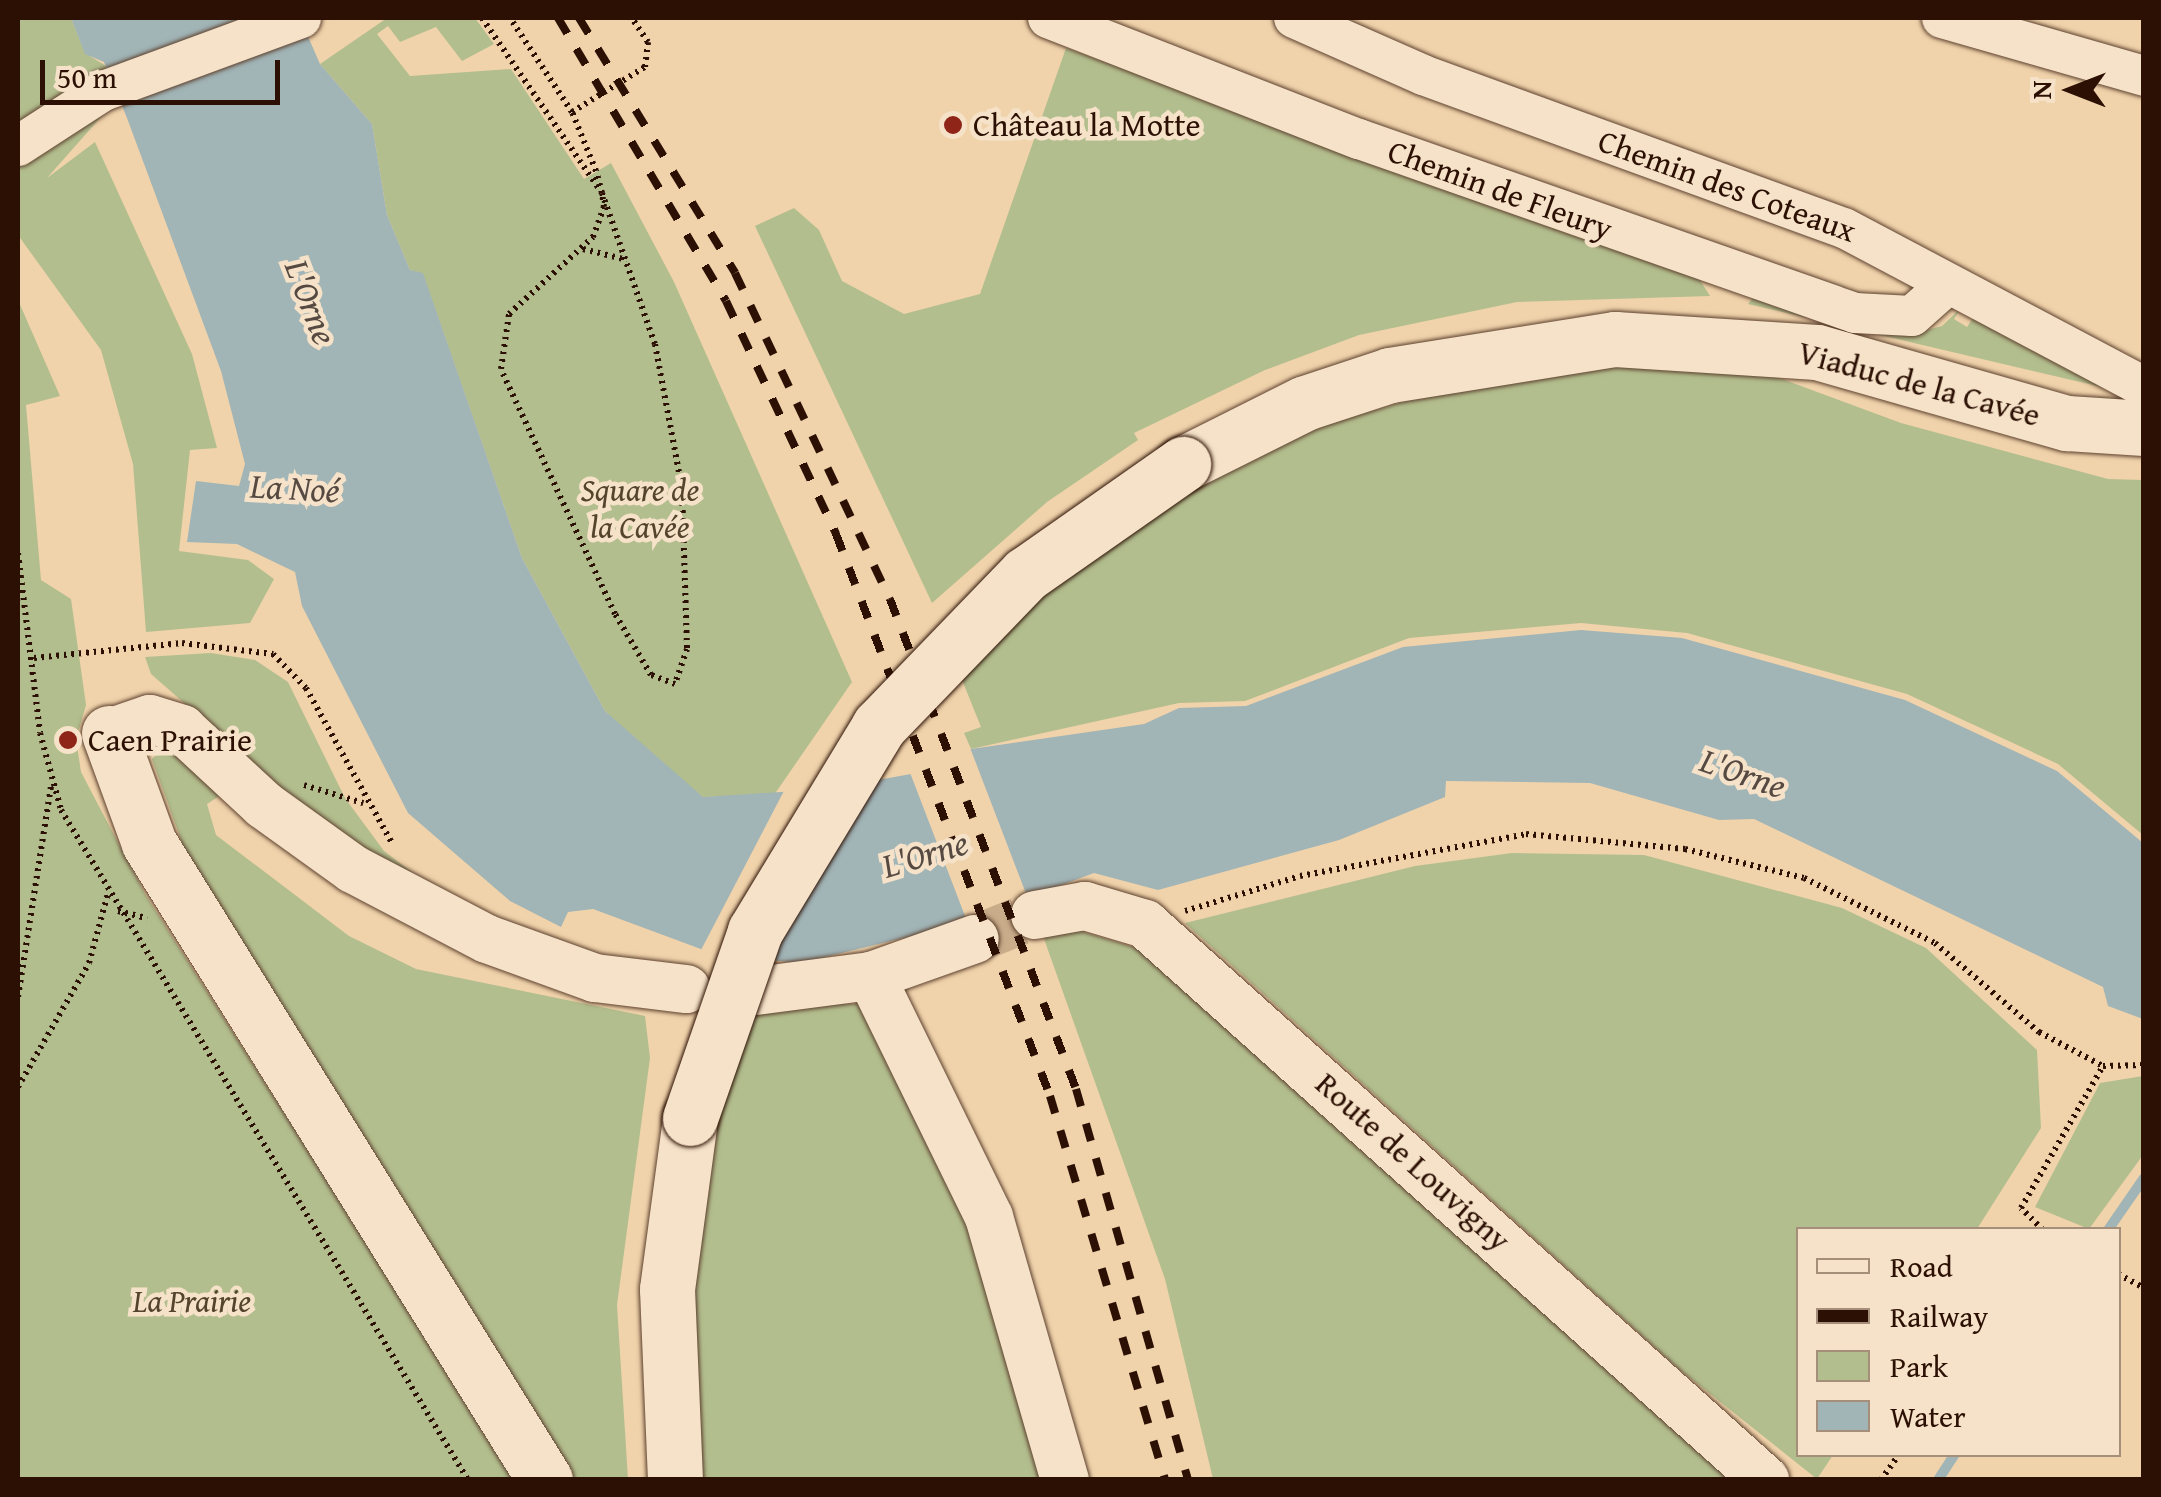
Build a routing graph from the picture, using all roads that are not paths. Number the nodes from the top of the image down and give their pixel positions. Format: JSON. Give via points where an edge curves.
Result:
{"nodes":[{"id":1,"x":301,"y":18,"type":"edge"},
{"id":2,"x":1048,"y":18,"type":"edge"},
{"id":3,"x":1294,"y":18,"type":"edge"},
{"id":4,"x":1942,"y":18,"type":"edge"},
{"id":5,"x":2144,"y":76,"type":"edge"},
{"id":6,"x":18,"y":146,"type":"edge"},
{"id":7,"x":1948,"y":284,"type":"junction"},
{"id":8,"x":2144,"y":387,"type":"edge"},
{"id":9,"x":2144,"y":428,"type":"edge"},
{"id":10,"x":109,"y":733,"type":"joint"},
{"id":11,"x":1034,"y":915,"type":"tunnel mouth"},
{"id":12,"x":975,"y":939,"type":"tunnel mouth"},
{"id":13,"x":870,"y":976,"type":"junction"},
{"id":14,"x":686,"y":989,"type":"dead end"},
{"id":15,"x":756,"y":991,"type":"dead end"},
{"id":16,"x":545,"y":1480,"type":"edge"},
{"id":17,"x":675,"y":1480,"type":"edge"},
{"id":18,"x":1065,"y":1480,"type":"edge"},
{"id":19,"x":1764,"y":1480,"type":"edge"}],
"edges":[{"from":1,"to":6,"type":"street","via":[[108,90]]},
{"from":2,"to":7,"type":"street","name":"Chemin de Fleury","via":[[1359,139],[1855,313],[1912,316]]},
{"from":3,"to":7,"type":"street","name":"Chemin des Coteaux","via":[[1423,74],[1844,228]]},
{"from":4,"to":5,"type":"street"},
{"from":7,"to":8,"type":"street","name":"Chemin des Coteaux"},
{"from":9,"to":17,"type":"main road","name":"Viaduc de la Cavée","bridge":true,"via":[[2067,423],[1817,352],[1615,338],[1390,375],[1305,404],[1182,464],[1018,581],[879,726],[754,931],[690,1118],[667,1289]]},
{"from":10,"to":14,"type":"street","via":[[150,719],[182,729],[338,858],[473,933],[595,978]]},
{"from":10,"to":16,"type":"main road","via":[[148,843]]},
{"from":11,"to":19,"type":"street","name":"Route de Louvigny","via":[[1085,906],[1145,924]]},
{"from":12,"to":13,"type":"street"},
{"from":13,"to":15,"type":"street"},
{"from":13,"to":18,"type":"street","via":[[989,1217]]}]}
